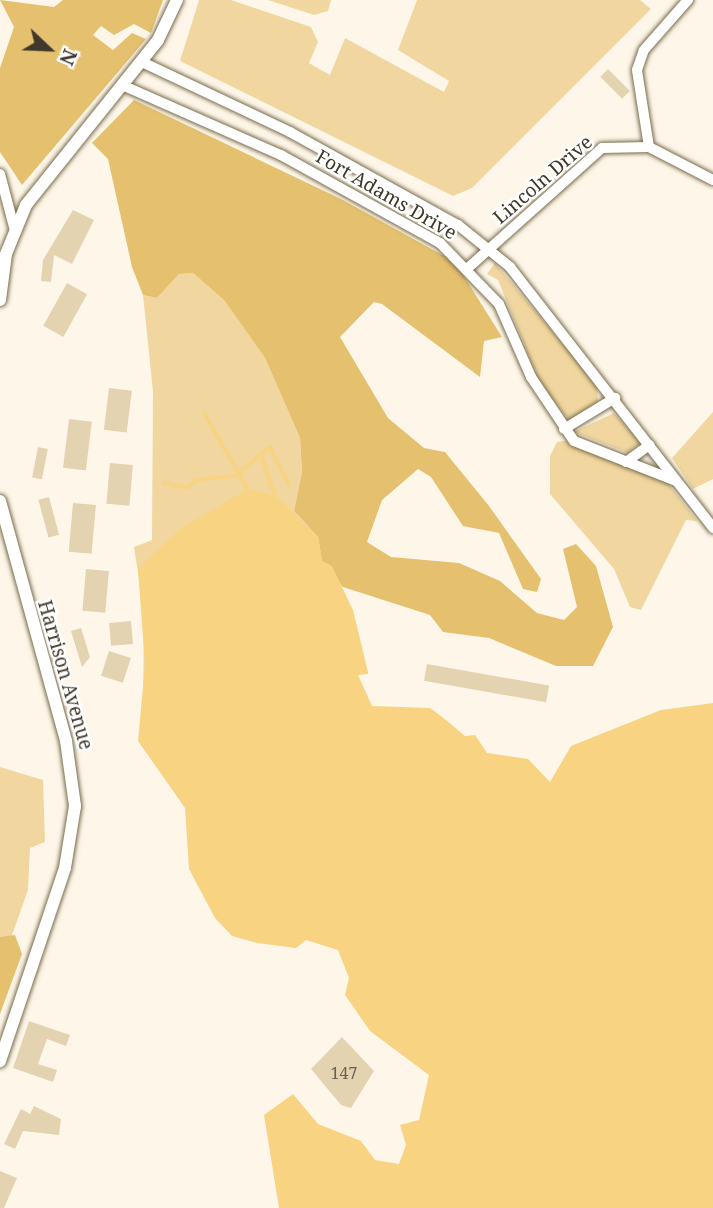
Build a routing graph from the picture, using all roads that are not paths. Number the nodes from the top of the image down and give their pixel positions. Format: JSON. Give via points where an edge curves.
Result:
{"nodes":[{"id":1,"x":177,"y":0,"type":"edge"},
{"id":2,"x":688,"y":0,"type":"edge"},
{"id":3,"x":142,"y":62,"type":"junction"},
{"id":4,"x":122,"y":85,"type":"junction"},
{"id":5,"x":649,"y":148,"type":"junction"},
{"id":6,"x":0,"y":174,"type":"edge"},
{"id":7,"x":713,"y":180,"type":"edge"},
{"id":8,"x":14,"y":228,"type":"junction"},
{"id":9,"x":489,"y":250,"type":"junction"},
{"id":10,"x":469,"y":267,"type":"junction"},
{"id":11,"x":0,"y":300,"type":"edge"},
{"id":12,"x":615,"y":398,"type":"junction"},
{"id":13,"x":564,"y":429,"type":"junction"},
{"id":14,"x":649,"y":445,"type":"junction"},
{"id":15,"x":626,"y":462,"type":"junction"},
{"id":16,"x":676,"y":481,"type":"junction"},
{"id":17,"x":0,"y":501,"type":"edge"},
{"id":18,"x":713,"y":528,"type":"edge"},
{"id":19,"x":0,"y":1061,"type":"edge"}],
"edges":[{"from":1,"to":3,"type":"main road"},
{"from":2,"to":5,"type":"street","via":[[644,50],[637,70]]},
{"from":3,"to":4,"type":"main road"},
{"from":3,"to":9,"type":"street","name":"Fort Adams Drive","via":[[290,132],[458,225]]},
{"from":4,"to":8,"type":"main road","via":[[46,175]]},
{"from":4,"to":10,"type":"street","name":"Fort Adams Drive","via":[[281,155],[440,243]]},
{"from":5,"to":7,"type":"street","name":"Lincoln Drive"},
{"from":5,"to":9,"type":"street","name":"Lincoln Drive","via":[[620,144],[596,152]]},
{"from":6,"to":8,"type":"street"},
{"from":8,"to":11,"type":"main road"},
{"from":9,"to":10,"type":"street","name":"Lincoln Drive"},
{"from":9,"to":12,"type":"street","name":"Fort Adams Drive","via":[[510,267]]},
{"from":10,"to":13,"type":"street","name":"Fort Adams Drive","via":[[499,304],[531,377]]},
{"from":12,"to":13,"type":"street"},
{"from":12,"to":14,"type":"street","name":"Fort Adams Drive"},
{"from":13,"to":15,"type":"street","name":"Fort Adams Drive","via":[[585,448]]},
{"from":14,"to":15,"type":"street"},
{"from":14,"to":16,"type":"street","name":"Fort Adams Drive"},
{"from":15,"to":16,"type":"street","name":"Fort Adams Drive"},
{"from":16,"to":18,"type":"street","name":"Fort Adams Drive"},
{"from":17,"to":19,"type":"main road","name":"Harrison Avenue","via":[[66,741],[75,806],[65,869]]}]}
